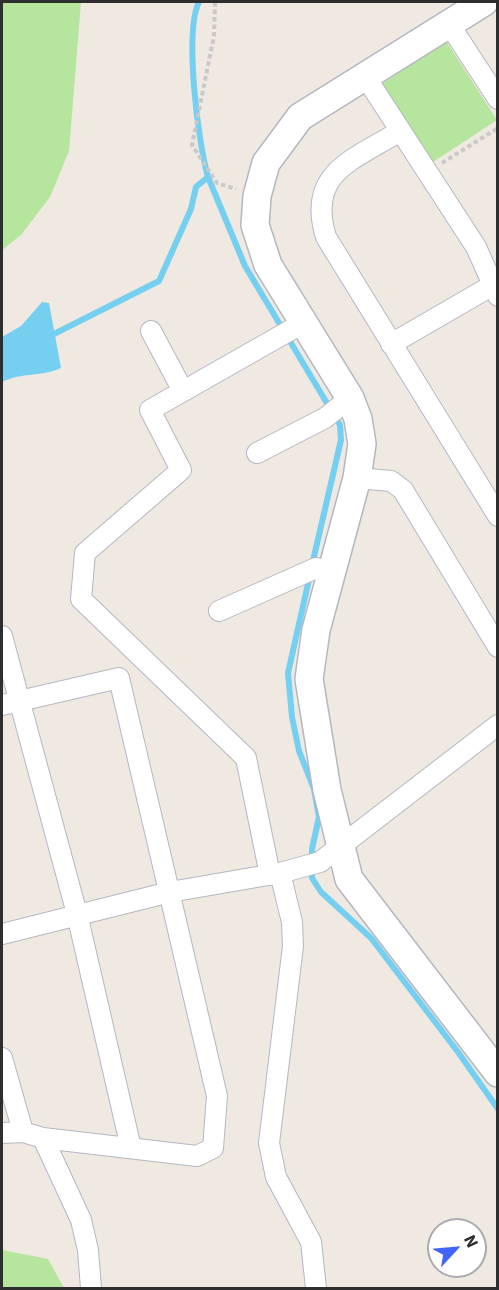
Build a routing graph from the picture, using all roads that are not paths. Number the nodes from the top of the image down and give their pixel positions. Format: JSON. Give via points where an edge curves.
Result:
{"nodes":[{"id":1,"x":479,"y":3,"type":"edge"},
{"id":2,"x":449,"y":24,"type":"junction"},
{"id":3,"x":365,"y":76,"type":"junction"},
{"id":4,"x":498,"y":99,"type":"edge"},
{"id":5,"x":400,"y":131,"type":"junction"},
{"id":6,"x":495,"y":290,"type":"edge"},
{"id":7,"x":303,"y":323,"type":"junction"},
{"id":8,"x":151,"y":331,"type":"dead end"},
{"id":9,"x":391,"y":344,"type":"junction"},
{"id":10,"x":183,"y":391,"type":"junction"},
{"id":11,"x":350,"y":398,"type":"junction"},
{"id":12,"x":257,"y":453,"type":"dead end"},
{"id":13,"x":357,"y":478,"type":"junction"},
{"id":14,"x":498,"y":516,"type":"edge"},
{"id":15,"x":332,"y":571,"type":"junction"},
{"id":16,"x":219,"y":611,"type":"dead end"},
{"id":17,"x":2,"y":636,"type":"edge"},
{"id":18,"x":498,"y":647,"type":"edge"},
{"id":19,"x":152,"y":668,"type":"junction"},
{"id":20,"x":119,"y":678,"type":"junction"},
{"id":21,"x":11,"y":703,"type":"edge"},
{"id":22,"x":498,"y":725,"type":"edge"},
{"id":23,"x":321,"y":859,"type":"junction"},
{"id":24,"x":275,"y":874,"type":"junction"},
{"id":25,"x":170,"y":892,"type":"junction"},
{"id":26,"x":77,"y":914,"type":"junction"},
{"id":27,"x":2,"y":934,"type":"edge"},
{"id":28,"x":2,"y":1058,"type":"edge"},
{"id":29,"x":498,"y":1073,"type":"edge"},
{"id":30,"x":23,"y":1132,"type":"junction"},
{"id":31,"x":2,"y":1133,"type":"edge"},
{"id":32,"x":43,"y":1138,"type":"junction"},
{"id":33,"x":130,"y":1148,"type":"junction"},
{"id":34,"x":91,"y":1288,"type":"edge"},
{"id":35,"x":316,"y":1288,"type":"edge"}],
"edges":[{"from":1,"to":2,"type":"street"},
{"from":2,"to":3,"type":"street"},
{"from":2,"to":4,"type":"street"},
{"from":3,"to":5,"type":"street"},
{"from":3,"to":7,"type":"street","via":[[300,117],[266,163],[257,196],[255,225],[268,265]]},
{"from":5,"to":6,"type":"street","via":[[476,247]]},
{"from":5,"to":9,"type":"street","via":[[337,170],[325,184],[320,203],[326,237]]},
{"from":6,"to":9,"type":"street"},
{"from":7,"to":10,"type":"street"},
{"from":7,"to":11,"type":"street"},
{"from":8,"to":10,"type":"street"},
{"from":9,"to":14,"type":"street"},
{"from":10,"to":19,"type":"street","via":[[150,410],[181,470],[85,553],[81,599]]},
{"from":11,"to":12,"type":"street","via":[[325,418]]},
{"from":11,"to":13,"type":"street","via":[[362,444]]},
{"from":13,"to":15,"type":"street"},
{"from":13,"to":18,"type":"street","via":[[391,482],[403,490]]},
{"from":15,"to":16,"type":"street","via":[[316,568]]},
{"from":15,"to":23,"type":"street","via":[[316,630],[309,679],[327,790]]},
{"from":17,"to":21,"type":"street"},
{"from":19,"to":20,"type":"street"},
{"from":19,"to":24,"type":"street","via":[[246,758]]},
{"from":20,"to":21,"type":"street"},
{"from":20,"to":25,"type":"street"},
{"from":21,"to":26,"type":"street"},
{"from":22,"to":23,"type":"street"},
{"from":23,"to":24,"type":"street"},
{"from":23,"to":29,"type":"street","via":[[349,879]]},
{"from":24,"to":25,"type":"street"},
{"from":24,"to":35,"type":"street","via":[[292,922],[293,946],[268,1143],[276,1177],[312,1242]]},
{"from":25,"to":26,"type":"street"},
{"from":25,"to":33,"type":"street","via":[[217,1096],[213,1148],[197,1156]]},
{"from":26,"to":27,"type":"street"},
{"from":26,"to":33,"type":"street"},
{"from":28,"to":30,"type":"street"},
{"from":30,"to":31,"type":"street"},
{"from":30,"to":32,"type":"street"},
{"from":32,"to":33,"type":"street"},
{"from":32,"to":34,"type":"street","via":[[81,1220]]}]}
